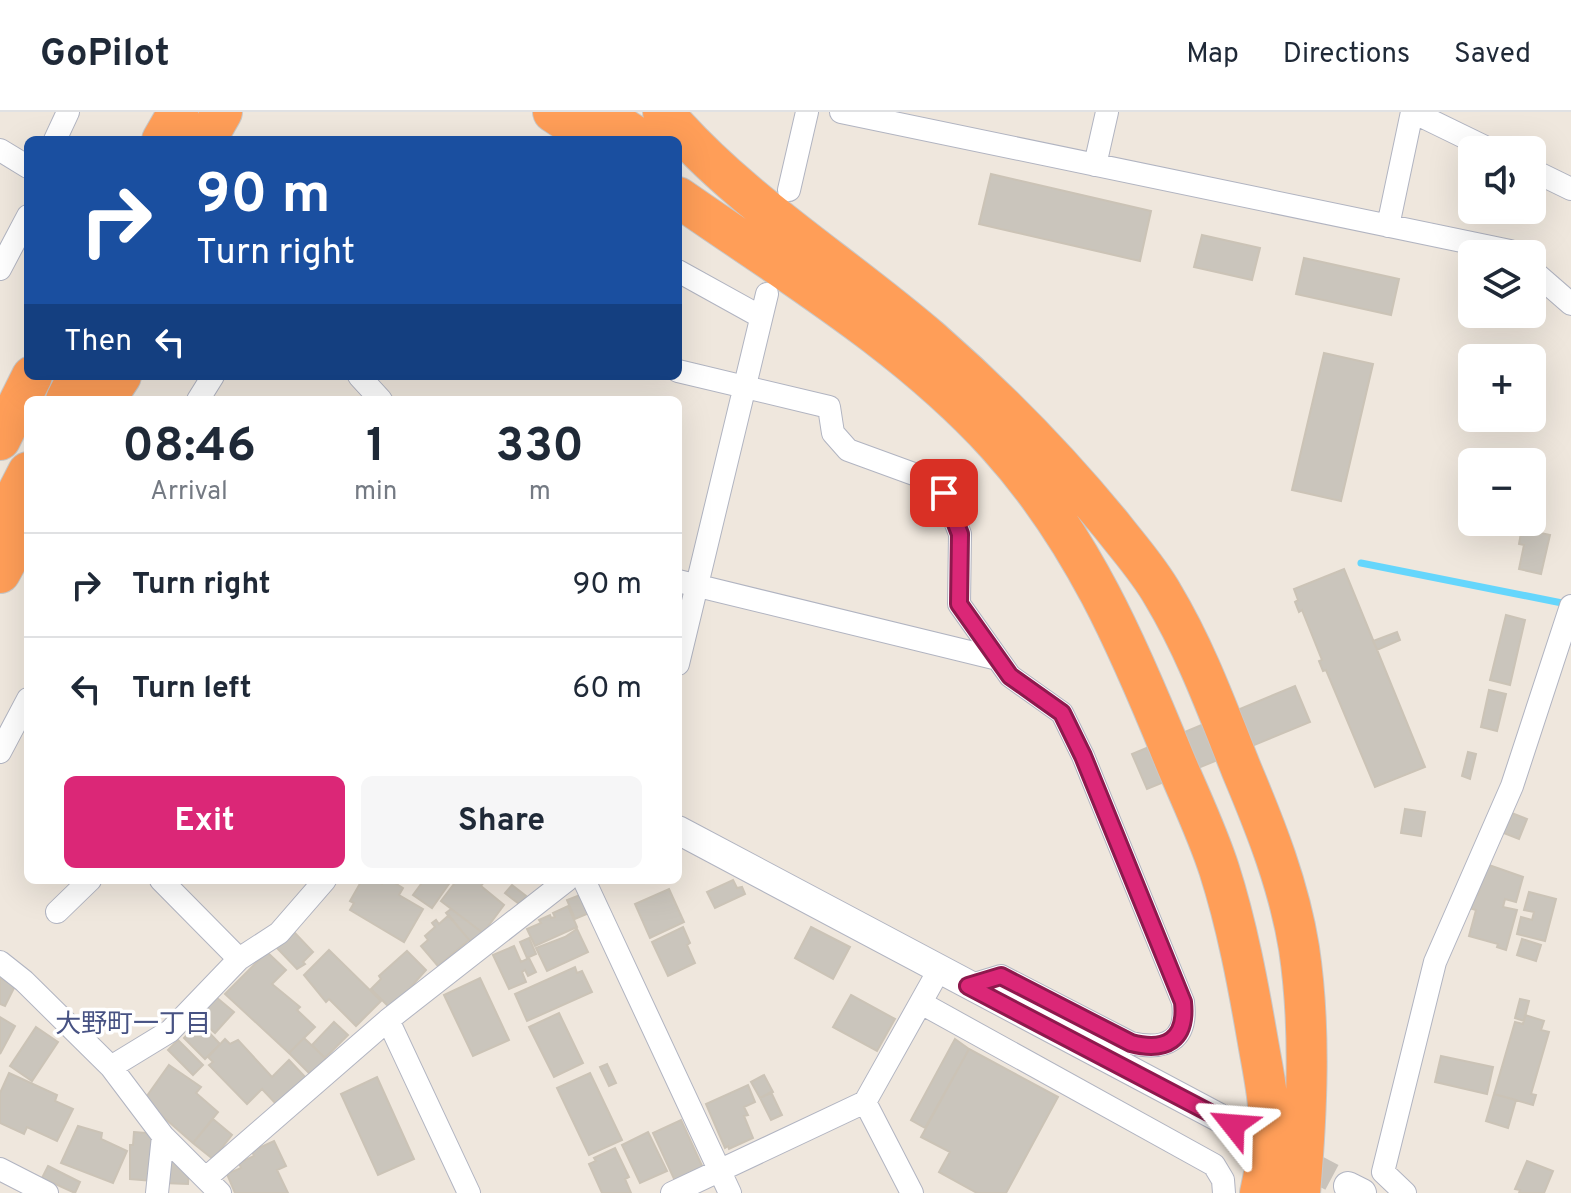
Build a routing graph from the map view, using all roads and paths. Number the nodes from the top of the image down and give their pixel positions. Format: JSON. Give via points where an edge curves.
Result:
{"nodes":[{"id":1,"x":68,"y":112,"type":"edge"},
{"id":2,"x":168,"y":112,"type":"edge"},
{"id":3,"x":178,"y":112,"type":"edge"},
{"id":4,"x":222,"y":112,"type":"edge"},
{"id":5,"x":553,"y":112,"type":"edge"},
{"id":6,"x":599,"y":112,"type":"edge"},
{"id":7,"x":663,"y":112,"type":"edge"},
{"id":8,"x":807,"y":112,"type":"edge"},
{"id":9,"x":841,"y":112,"type":"edge"},
{"id":10,"x":1107,"y":112,"type":"edge"},
{"id":11,"x":1413,"y":112,"type":"edge"},
{"id":12,"x":57,"y":136,"type":"edge"},
{"id":13,"x":156,"y":136,"type":"edge"},
{"id":14,"x":164,"y":136,"type":"edge"},
{"id":15,"x":208,"y":136,"type":"edge"},
{"id":16,"x":589,"y":136,"type":"edge"},
{"id":17,"x":635,"y":136,"type":"edge"},
{"id":18,"x":1462,"y":136,"type":"edge"},
{"id":19,"x":0,"y":150,"type":"edge"},
{"id":20,"x":24,"y":165,"type":"edge"},
{"id":21,"x":1095,"y":165,"type":"junction"},
{"id":22,"x":682,"y":168,"type":"edge"},
{"id":23,"x":1546,"y":177,"type":"edge"},
{"id":24,"x":1571,"y":189,"type":"edge"},
{"id":25,"x":789,"y":190,"type":"dead end"},
{"id":26,"x":682,"y":199,"type":"edge"},
{"id":27,"x":682,"y":216,"type":"edge"},
{"id":28,"x":24,"y":224,"type":"edge"},
{"id":29,"x":1388,"y":226,"type":"junction"},
{"id":30,"x":1458,"y":240,"type":"edge"},
{"id":31,"x":0,"y":269,"type":"edge"},
{"id":32,"x":682,"y":273,"type":"edge"},
{"id":33,"x":1546,"y":282,"type":"edge"},
{"id":34,"x":767,"y":294,"type":"dead end"},
{"id":35,"x":1571,"y":304,"type":"edge"},
{"id":36,"x":865,"y":308,"type":"junction"},
{"id":37,"x":761,"y":317,"type":"junction"},
{"id":38,"x":682,"y":372,"type":"edge"},
{"id":39,"x":363,"y":380,"type":"edge"},
{"id":40,"x":745,"y":387,"type":"junction"},
{"id":41,"x":25,"y":390,"type":"edge"},
{"id":42,"x":377,"y":396,"type":"edge"},
{"id":43,"x":0,"y":440,"type":"edge"},
{"id":44,"x":0,"y":453,"type":"edge"},
{"id":45,"x":24,"y":468,"type":"edge"},
{"id":46,"x":24,"y":485,"type":"edge"},
{"id":47,"x":13,"y":526,"type":"edge"},
{"id":48,"x":0,"y":573,"type":"edge"},
{"id":49,"x":687,"y":583,"type":"edge"},
{"id":50,"x":1570,"y":611,"type":"edge"},
{"id":51,"x":682,"y":628,"type":"edge"},
{"id":52,"x":998,"y":659,"type":"junction"},
{"id":53,"x":24,"y":706,"type":"edge"},
{"id":54,"x":11,"y":730,"type":"junction"},
{"id":55,"x":24,"y":743,"type":"edge"},
{"id":56,"x":0,"y":752,"type":"edge"},
{"id":57,"x":682,"y":832,"type":"edge"},
{"id":58,"x":86,"y":884,"type":"edge"},
{"id":59,"x":165,"y":884,"type":"edge"},
{"id":60,"x":322,"y":884,"type":"edge"},
{"id":61,"x":562,"y":884,"type":"edge"},
{"id":62,"x":586,"y":884,"type":"edge"},
{"id":63,"x":57,"y":912,"type":"dead end"},
{"id":64,"x":239,"y":959,"type":"junction"},
{"id":65,"x":0,"y":962,"type":"edge"},
{"id":66,"x":939,"y":970,"type":"junction"},
{"id":67,"x":968,"y":986,"type":"junction"},
{"id":68,"x":921,"y":1003,"type":"junction"},
{"id":69,"x":388,"y":1020,"type":"junction"},
{"id":70,"x":111,"y":1067,"type":"junction"},
{"id":71,"x":865,"y":1102,"type":"junction"},
{"id":72,"x":1269,"y":1128,"type":"junction"},
{"id":73,"x":163,"y":1136,"type":"junction"},
{"id":74,"x":720,"y":1171,"type":"junction"},
{"id":75,"x":7,"y":1179,"type":"edge"},
{"id":76,"x":213,"y":1186,"type":"edge"},
{"id":77,"x":1341,"y":1191,"type":"edge"},
{"id":78,"x":47,"y":1193,"type":"edge"},
{"id":79,"x":157,"y":1193,"type":"edge"},
{"id":80,"x":469,"y":1193,"type":"edge"},
{"id":81,"x":672,"y":1193,"type":"edge"},
{"id":82,"x":730,"y":1193,"type":"edge"},
{"id":83,"x":912,"y":1193,"type":"edge"},
{"id":84,"x":1224,"y":1193,"type":"edge"},
{"id":85,"x":1260,"y":1193,"type":"edge"},
{"id":86,"x":1270,"y":1193,"type":"edge"},
{"id":87,"x":1300,"y":1193,"type":"edge"},
{"id":88,"x":1405,"y":1193,"type":"edge"}],
"edges":[{"from":1,"to":12,"type":"street"},
{"from":2,"to":13,"type":"highway"},
{"from":3,"to":14,"type":"highway"},
{"from":4,"to":15,"type":"highway"},
{"from":5,"to":16,"type":"highway"},
{"from":6,"to":17,"type":"highway"},
{"from":7,"to":36,"type":"highway"},
{"from":8,"to":25,"type":"street"},
{"from":9,"to":21,"type":"street"},
{"from":10,"to":21,"type":"street"},
{"from":11,"to":18,"type":"street"},
{"from":11,"to":29,"type":"street"},
{"from":19,"to":20,"type":"street"},
{"from":21,"to":29,"type":"street"},
{"from":22,"to":36,"type":"highway"},
{"from":23,"to":24,"type":"street"},
{"from":26,"to":36,"type":"highway"},
{"from":27,"to":36,"type":"highway"},
{"from":28,"to":31,"type":"street"},
{"from":29,"to":30,"type":"street"},
{"from":32,"to":37,"type":"street"},
{"from":33,"to":35,"type":"street"},
{"from":34,"to":37,"type":"street"},
{"from":36,"to":72,"type":"highway","via":[[1033,486],[1098,586],[1134,658],[1219,867],[1250,1000]]},
{"from":36,"to":72,"type":"highway","via":[[929,339],[1061,468],[1128,546],[1189,642],[1272,845],[1299,948],[1307,1057]]},
{"from":37,"to":40,"type":"street"},
{"from":38,"to":40,"type":"street"},
{"from":39,"to":42,"type":"street"},
{"from":40,"to":49,"type":"street"},
{"from":40,"to":52,"type":"street","via":[[829,407],[833,433],[848,450],[922,477],[944,493],[960,534],[959,604]]},
{"from":41,"to":43,"type":"highway"},
{"from":44,"to":45,"type":"street"},
{"from":46,"to":47,"type":"highway"},
{"from":47,"to":48,"type":"highway"},
{"from":49,"to":51,"type":"street"},
{"from":49,"to":52,"type":"street"},
{"from":50,"to":88,"type":"street","via":[[1512,786],[1435,962],[1383,1172]]},
{"from":52,"to":67,"type":"street","via":[[1010,676],[1062,713],[1178,987],[1185,1018],[1167,1044],[1149,1047],[1131,1043],[1001,976]]},
{"from":53,"to":54,"type":"street"},
{"from":54,"to":55,"type":"street"},
{"from":54,"to":56,"type":"street"},
{"from":57,"to":66,"type":"street"},
{"from":58,"to":63,"type":"street"},
{"from":59,"to":64,"type":"street"},
{"from":60,"to":64,"type":"street","via":[[279,933]]},
{"from":61,"to":69,"type":"street"},
{"from":62,"to":74,"type":"street"},
{"from":64,"to":70,"type":"street","via":[[170,1031]]},
{"from":65,"to":70,"type":"street"},
{"from":66,"to":67,"type":"street"},
{"from":66,"to":68,"type":"street"},
{"from":67,"to":72,"type":"street"},
{"from":68,"to":71,"type":"street"},
{"from":68,"to":84,"type":"street","via":[[1214,1165]]},
{"from":69,"to":76,"type":"street"},
{"from":69,"to":80,"type":"street"},
{"from":70,"to":73,"type":"street"},
{"from":71,"to":74,"type":"street"},
{"from":71,"to":83,"type":"street"},
{"from":72,"to":77,"type":"highway"},
{"from":72,"to":85,"type":"highway"},
{"from":72,"to":86,"type":"highway"},
{"from":72,"to":87,"type":"highway"},
{"from":73,"to":76,"type":"street"},
{"from":73,"to":79,"type":"street"},
{"from":74,"to":81,"type":"street"},
{"from":74,"to":82,"type":"street"},
{"from":75,"to":78,"type":"street"}]}
